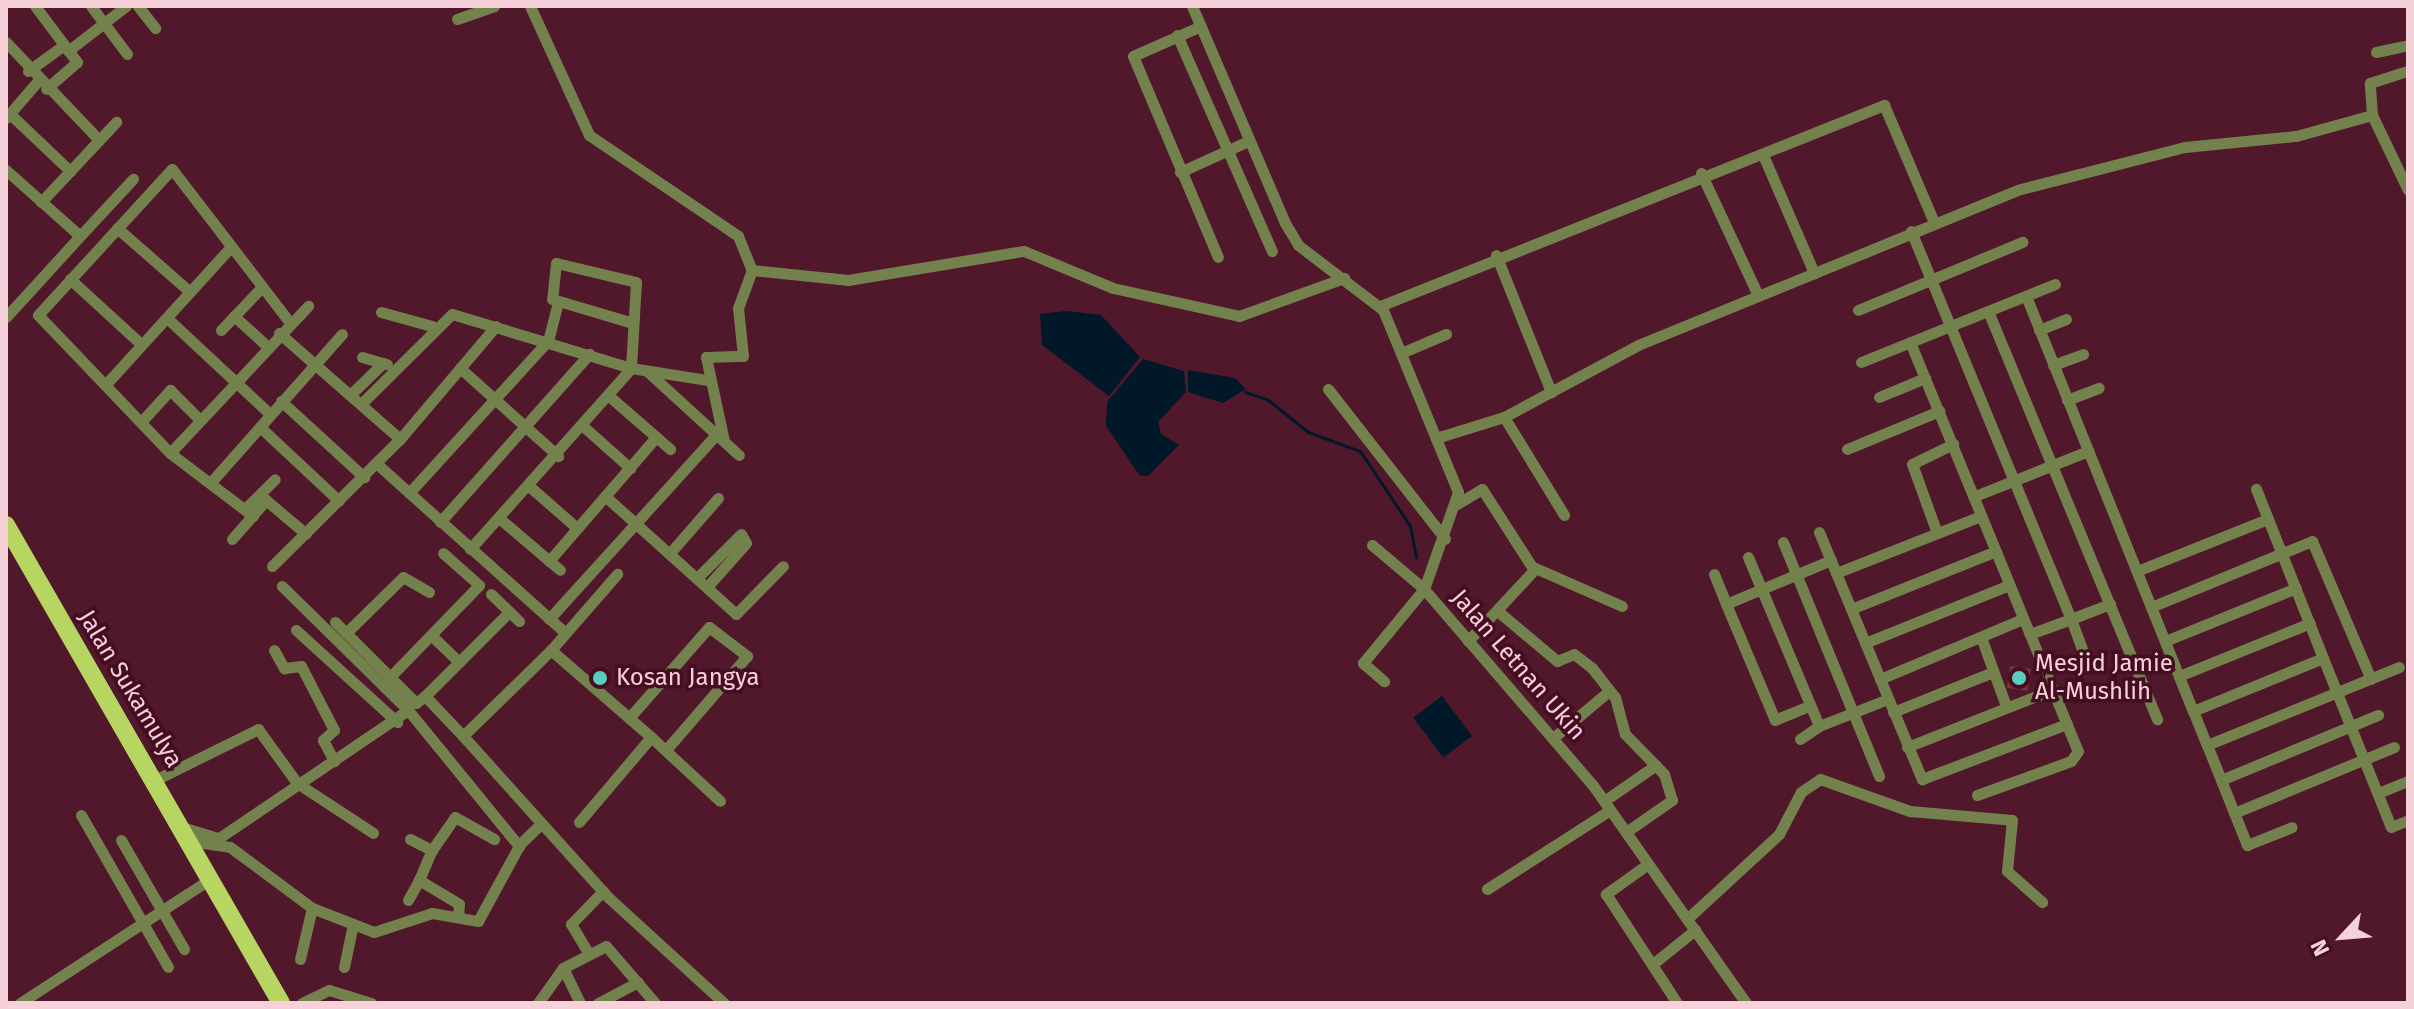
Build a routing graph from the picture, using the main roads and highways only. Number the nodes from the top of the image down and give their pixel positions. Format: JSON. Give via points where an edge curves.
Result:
{"nodes":[{"id":1,"x":6,"y":525,"type":"edge"},
{"id":2,"x":281,"y":1003,"type":"edge"}],
"edges":[{"from":1,"to":2,"type":"main road","name":"Jalan Sukamulya","via":[[157,779]]}]}
